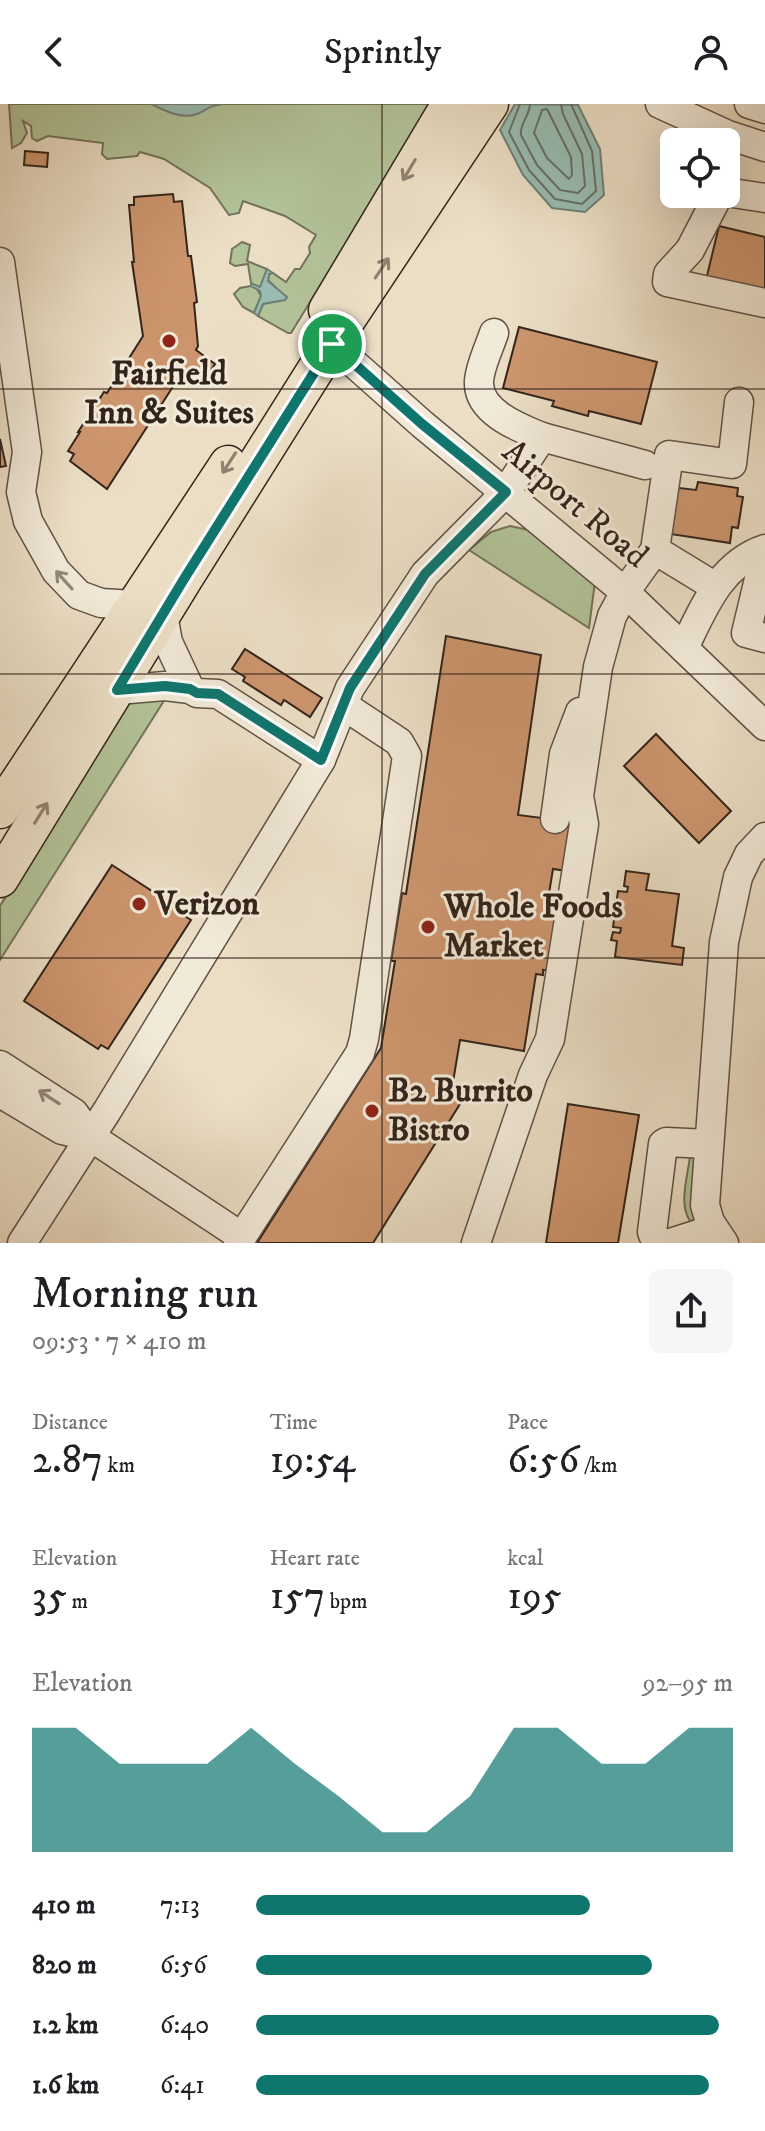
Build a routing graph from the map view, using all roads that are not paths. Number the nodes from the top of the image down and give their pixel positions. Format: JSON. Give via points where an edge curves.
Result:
{"nodes":[{"id":1,"x":450,"y":104,"type":"edge"},
{"id":2,"x":490,"y":104,"type":"edge"},
{"id":3,"x":660,"y":104,"type":"edge"},
{"id":4,"x":749,"y":104,"type":"edge"},
{"id":5,"x":765,"y":109,"type":"edge"},
{"id":6,"x":765,"y":147,"type":"edge"},
{"id":7,"x":740,"y":194,"type":"edge"},
{"id":8,"x":765,"y":198,"type":"edge"},
{"id":9,"x":712,"y":208,"type":"edge"},
{"id":10,"x":0,"y":262,"type":"edge"},
{"id":11,"x":765,"y":303,"type":"edge"},
{"id":12,"x":494,"y":333,"type":"dead end"},
{"id":13,"x":332,"y":344,"type":"junction"},
{"id":14,"x":739,"y":402,"type":"dead end"},
{"id":15,"x":542,"y":437,"type":"junction"},
{"id":16,"x":645,"y":465,"type":"dead end"},
{"id":17,"x":506,"y":492,"type":"junction"},
{"id":18,"x":11,"y":500,"type":"edge"},
{"id":19,"x":655,"y":550,"type":"junction"},
{"id":20,"x":765,"y":552,"type":"edge"},
{"id":21,"x":714,"y":586,"type":"junction"},
{"id":22,"x":625,"y":592,"type":"junction"},
{"id":23,"x":149,"y":610,"type":"junction"},
{"id":24,"x":765,"y":638,"type":"edge"},
{"id":25,"x":684,"y":648,"type":"junction"},
{"id":26,"x":598,"y":667,"type":"junction"},
{"id":27,"x":190,"y":689,"type":"junction"},
{"id":28,"x":117,"y":690,"type":"junction"},
{"id":29,"x":343,"y":705,"type":"junction"},
{"id":30,"x":765,"y":726,"type":"edge"},
{"id":31,"x":321,"y":760,"type":"junction"},
{"id":32,"x":0,"y":810,"type":"edge"},
{"id":33,"x":555,"y":819,"type":"dead end"},
{"id":34,"x":765,"y":837,"type":"edge"},
{"id":35,"x":0,"y":879,"type":"edge"},
{"id":36,"x":0,"y":1065,"type":"edge"},
{"id":37,"x":0,"y":1093,"type":"edge"},
{"id":38,"x":91,"y":1137,"type":"junction"},
{"id":39,"x":709,"y":1144,"type":"junction"},
{"id":40,"x":719,"y":1236,"type":"edge"},
{"id":41,"x":240,"y":1240,"type":"edge"},
{"id":42,"x":22,"y":1243,"type":"edge"},
{"id":43,"x":476,"y":1243,"type":"edge"},
{"id":44,"x":662,"y":1243,"type":"edge"},
{"id":45,"x":670,"y":1243,"type":"edge"}],
"edges":[{"from":1,"to":23,"type":"main road","one_way":true},
{"from":13,"to":2,"type":"main road","one_way":true},
{"from":3,"to":6,"type":"street"},
{"from":4,"to":5,"type":"street"},
{"from":7,"to":8,"type":"street"},
{"from":9,"to":11,"type":"street","via":[[667,282]]},
{"from":10,"to":18,"type":"street","via":[[27,458]]},
{"from":12,"to":15,"type":"street","via":[[479,378],[481,393],[500,418]]},
{"from":13,"to":17,"type":"street","name":"Airport Road"},
{"from":13,"to":23,"type":"main road"},
{"from":14,"to":19,"type":"street","via":[[732,464],[669,455]]},
{"from":15,"to":16,"type":"street"},
{"from":15,"to":17,"type":"street"},
{"from":17,"to":22,"type":"street","name":"Airport Road"},
{"from":17,"to":29,"type":"street","via":[[425,574]]},
{"from":23,"to":18,"type":"street","one_way":true,"via":[[88,599],[66,583],[40,547],[25,513]]},
{"from":19,"to":21,"type":"street"},
{"from":19,"to":22,"type":"street"},
{"from":20,"to":21,"type":"street","via":[[751,554]]},
{"from":20,"to":24,"type":"street","via":[[746,633]]},
{"from":21,"to":25,"type":"street"},
{"from":22,"to":25,"type":"street","name":"Airport Road"},
{"from":22,"to":26,"type":"street","via":[[612,616]]},
{"from":23,"to":27,"type":"street"},
{"from":23,"to":28,"type":"main road"},
{"from":23,"to":32,"type":"main road"},
{"from":25,"to":30,"type":"street","name":"Airport Road"},
{"from":26,"to":33,"type":"street","via":[[564,754]]},
{"from":26,"to":43,"type":"street","via":[[579,796],[584,824],[550,1039]]},
{"from":27,"to":28,"type":"street"},
{"from":27,"to":31,"type":"street","via":[[218,694]]},
{"from":35,"to":28,"type":"main road","one_way":true},
{"from":29,"to":31,"type":"street"},
{"from":29,"to":41,"type":"street","via":[[399,742],[407,756],[364,1039]]},
{"from":31,"to":38,"type":"street"},
{"from":34,"to":39,"type":"street","via":[[738,877],[728,920]]},
{"from":38,"to":36,"type":"street","one_way":true,"via":[[74,1113]]},
{"from":37,"to":38,"type":"street","via":[[62,1130]]},
{"from":38,"to":41,"type":"street"},
{"from":38,"to":42,"type":"street"},
{"from":39,"to":40,"type":"street","via":[[705,1209]]},
{"from":39,"to":44,"type":"street","via":[[666,1142],[661,1148],[652,1232]]},
{"from":40,"to":45,"type":"street"}]}
